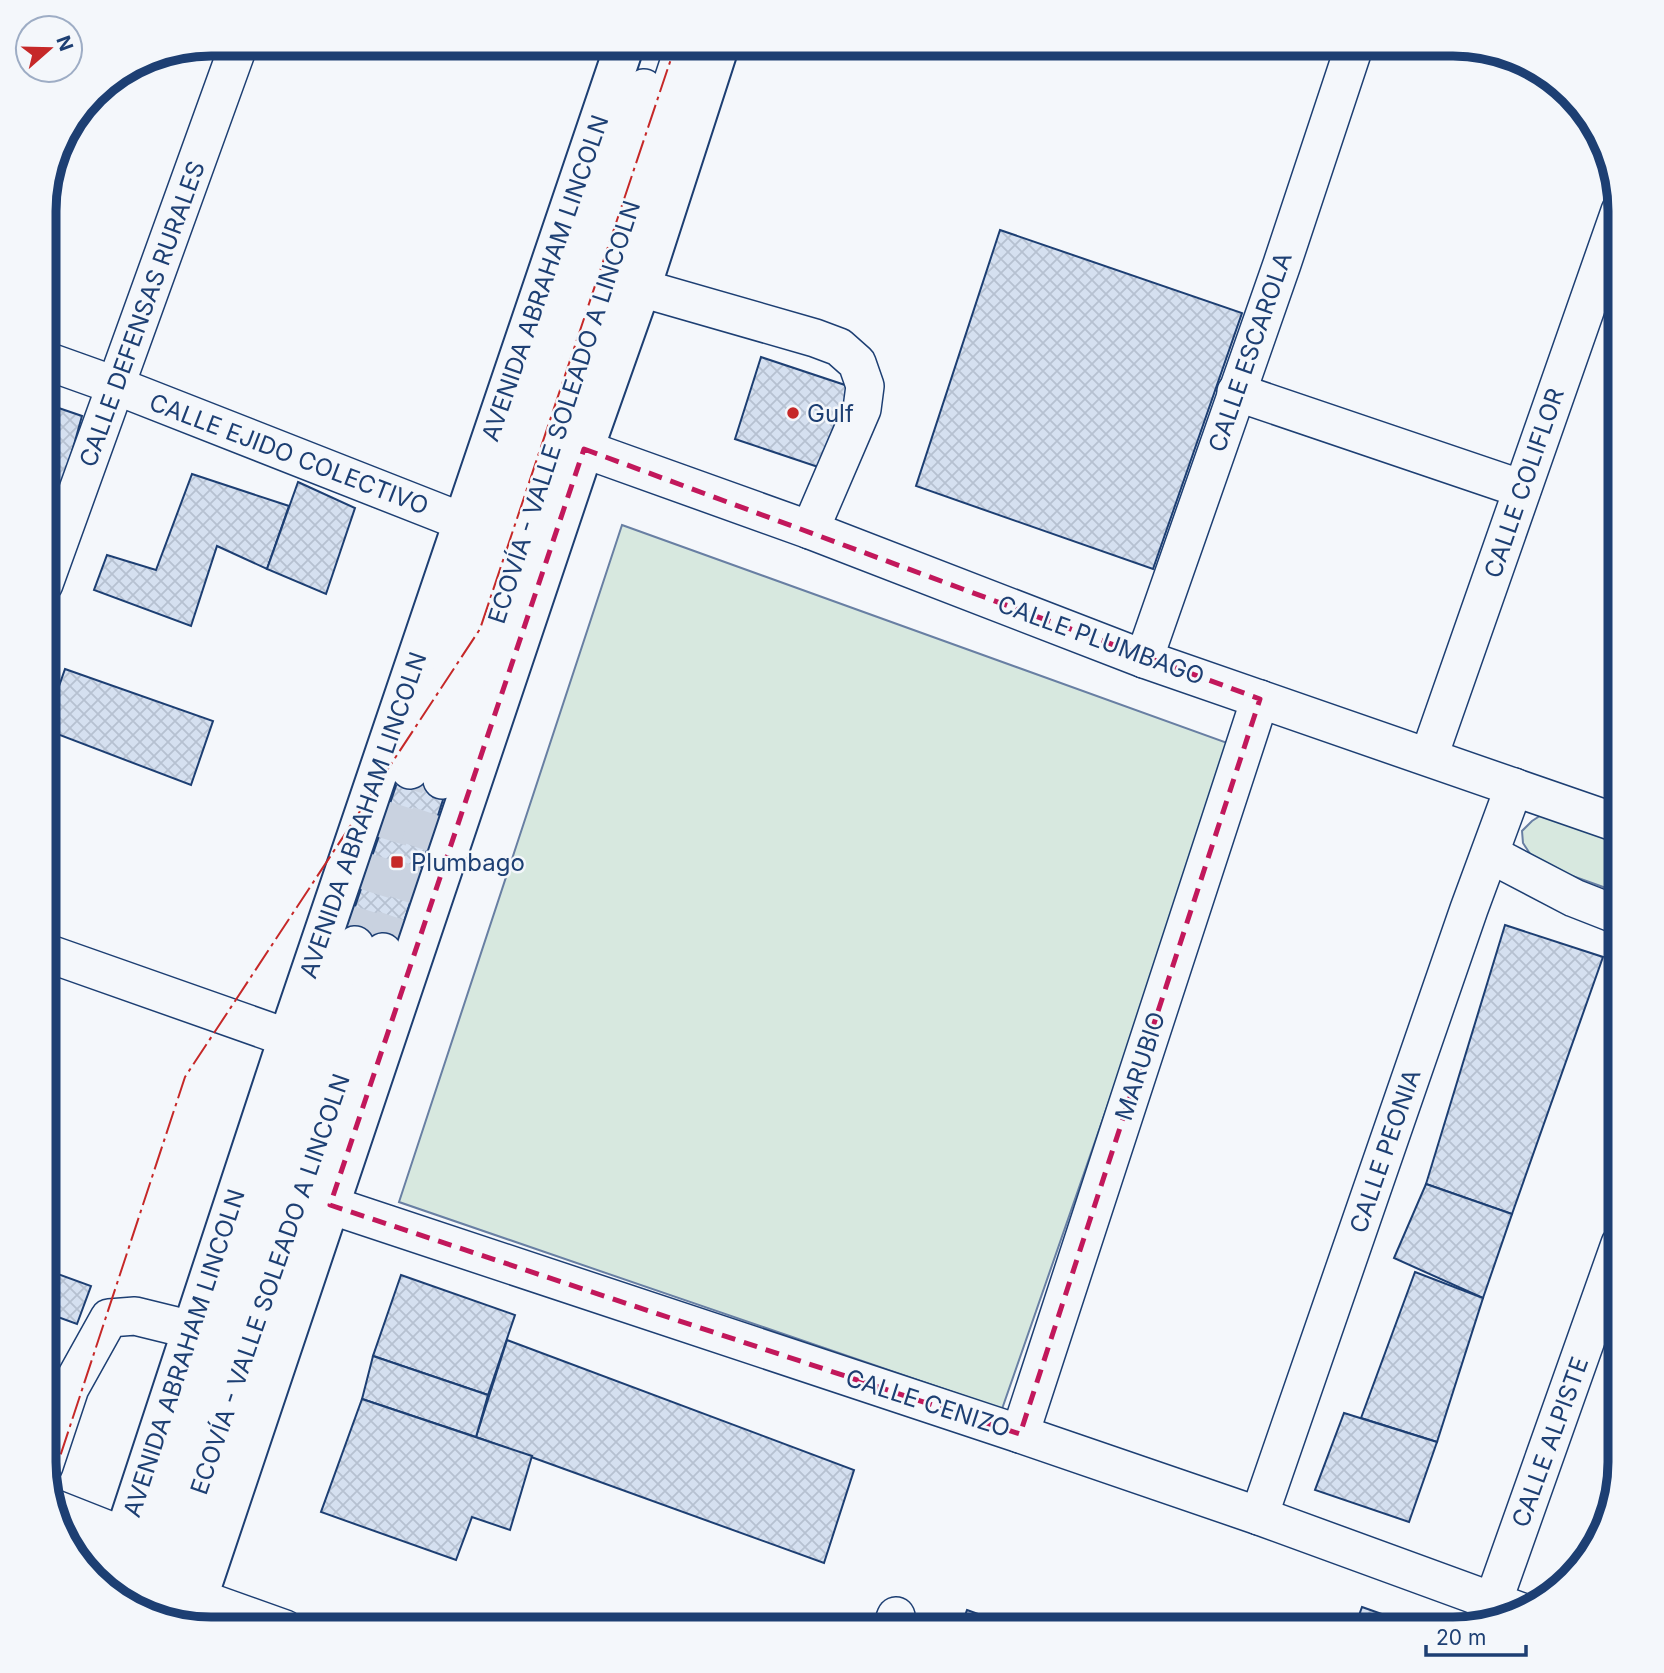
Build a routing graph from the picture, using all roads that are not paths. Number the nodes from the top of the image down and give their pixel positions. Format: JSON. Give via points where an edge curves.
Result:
{"nodes":[{"id":1,"x":235,"y":56,"type":"edge"},
{"id":2,"x":621,"y":56,"type":"edge"},
{"id":3,"x":655,"y":56,"type":"edge"},
{"id":4,"x":681,"y":56,"type":"edge"},
{"id":5,"x":716,"y":56,"type":"edge"},
{"id":6,"x":1350,"y":56,"type":"edge"},
{"id":7,"x":1608,"y":245,"type":"edge"},
{"id":8,"x":641,"y":288,"type":"junction"},
{"id":9,"x":56,"y":364,"type":"edge"},
{"id":10,"x":114,"y":385,"type":"junction"},
{"id":11,"x":1236,"y":392,"type":"junction"},
{"id":12,"x":584,"y":449,"type":"junction"},
{"id":13,"x":1522,"y":489,"type":"junction"},
{"id":14,"x":463,"y":522,"type":"junction"},
{"id":15,"x":810,"y":530,"type":"junction"},
{"id":16,"x":56,"y":550,"type":"edge"},
{"id":17,"x":1144,"y":659,"type":"junction"},
{"id":18,"x":1260,"y":699,"type":"junction"},
{"id":19,"x":1429,"y":756,"type":"junction"},
{"id":20,"x":1514,"y":787,"type":"junction"},
{"id":21,"x":1608,"y":820,"type":"edge"},
{"id":22,"x":1490,"y":854,"type":"junction"},
{"id":23,"x":1608,"y":911,"type":"edge"},
{"id":24,"x":56,"y":956,"type":"edge"},
{"id":25,"x":288,"y":1038,"type":"junction"},
{"id":26,"x":330,"y":1205,"type":"junction"},
{"id":27,"x":1608,"y":1283,"type":"edge"},
{"id":28,"x":192,"y":1330,"type":"junction"},
{"id":29,"x":56,"y":1430,"type":"edge"},
{"id":30,"x":1020,"y":1434,"type":"junction"},
{"id":31,"x":1259,"y":1516,"type":"junction"},
{"id":32,"x":68,"y":1522,"type":"edge"},
{"id":33,"x":91,"y":1559,"type":"edge"},
{"id":34,"x":115,"y":1564,"type":"edge"},
{"id":35,"x":132,"y":1595,"type":"edge"},
{"id":36,"x":1507,"y":1607,"type":"edge"},
{"id":37,"x":159,"y":1608,"type":"edge"},
{"id":38,"x":193,"y":1611,"type":"edge"},
{"id":39,"x":224,"y":1617,"type":"edge"}],
"edges":[{"from":1,"to":10,"type":"street","name":"CALLE DEFENSAS RURALES"},
{"from":2,"to":14,"type":"main road","name":"AVENIDA ABRAHAM LINCOLN"},
{"from":3,"to":4,"type":"street","name":"ECOVÍA - VALLE SOLEADO A LINCOLN","via":[[426,775]]},
{"from":5,"to":8,"type":"main road"},
{"from":6,"to":11,"type":"street","name":"CALLE ESCAROLA"},
{"from":7,"to":13,"type":"street","name":"CALLE COLIFLOR"},
{"from":8,"to":12,"type":"main road"},
{"from":8,"to":15,"type":"street","via":[[815,338],[839,347],[857,363],[865,386],[862,409]]},
{"from":9,"to":10,"type":"street","name":"CALLE EJIDO COLECTIVO"},
{"from":10,"to":14,"type":"street","name":"CALLE EJIDO COLECTIVO"},
{"from":10,"to":16,"type":"street","name":"CALLE DEFENSAS RURALES"},
{"from":11,"to":13,"type":"street"},
{"from":11,"to":17,"type":"street","name":"CALLE ESCAROLA"},
{"from":12,"to":15,"type":"street","name":"CALLE PLUMBAGO"},
{"from":12,"to":26,"type":"main road"},
{"from":13,"to":19,"type":"street","name":"CALLE COLIFLOR"},
{"from":14,"to":25,"type":"main road","name":"AVENIDA ABRAHAM LINCOLN"},
{"from":15,"to":17,"type":"street","name":"CALLE PLUMBAGO"},
{"from":17,"to":18,"type":"street","name":"CALLE PLUMBAGO"},
{"from":18,"to":19,"type":"street","name":"CALLE PLUMBAGO"},
{"from":18,"to":30,"type":"street","name":"MARUBIO"},
{"from":19,"to":20,"type":"street","name":"CALLE PLUMBAGO"},
{"from":20,"to":21,"type":"street","name":"CALLE PLUMBAGO"},
{"from":20,"to":22,"type":"street","name":"CALLE PEONIA"},
{"from":22,"to":23,"type":"street"},
{"from":22,"to":31,"type":"street","name":"CALLE PEONIA"},
{"from":24,"to":25,"type":"street"},
{"from":25,"to":28,"type":"main road","name":"AVENIDA ABRAHAM LINCOLN"},
{"from":26,"to":30,"type":"street","name":"CALLE CENIZO"},
{"from":26,"to":38,"type":"main road"},
{"from":27,"to":36,"type":"street","name":"CALLE ALPISTE"},
{"from":28,"to":29,"type":"street","via":[[135,1316],[109,1318],[70,1388]]},
{"from":28,"to":34,"type":"main road","name":"AVENIDA ABRAHAM LINCOLN"},
{"from":30,"to":31,"type":"street","name":"CALLE CENIZO"},
{"from":31,"to":36,"type":"street","name":"CALLE CENIZO"},
{"from":32,"to":34,"type":"street"},
{"from":33,"to":34,"type":"street"},
{"from":35,"to":37,"type":"street","name":"ECOVÍA - VALLE SOLEADO A LINCOLN","via":[[369,948]]},
{"from":38,"to":39,"type":"street"}]}
